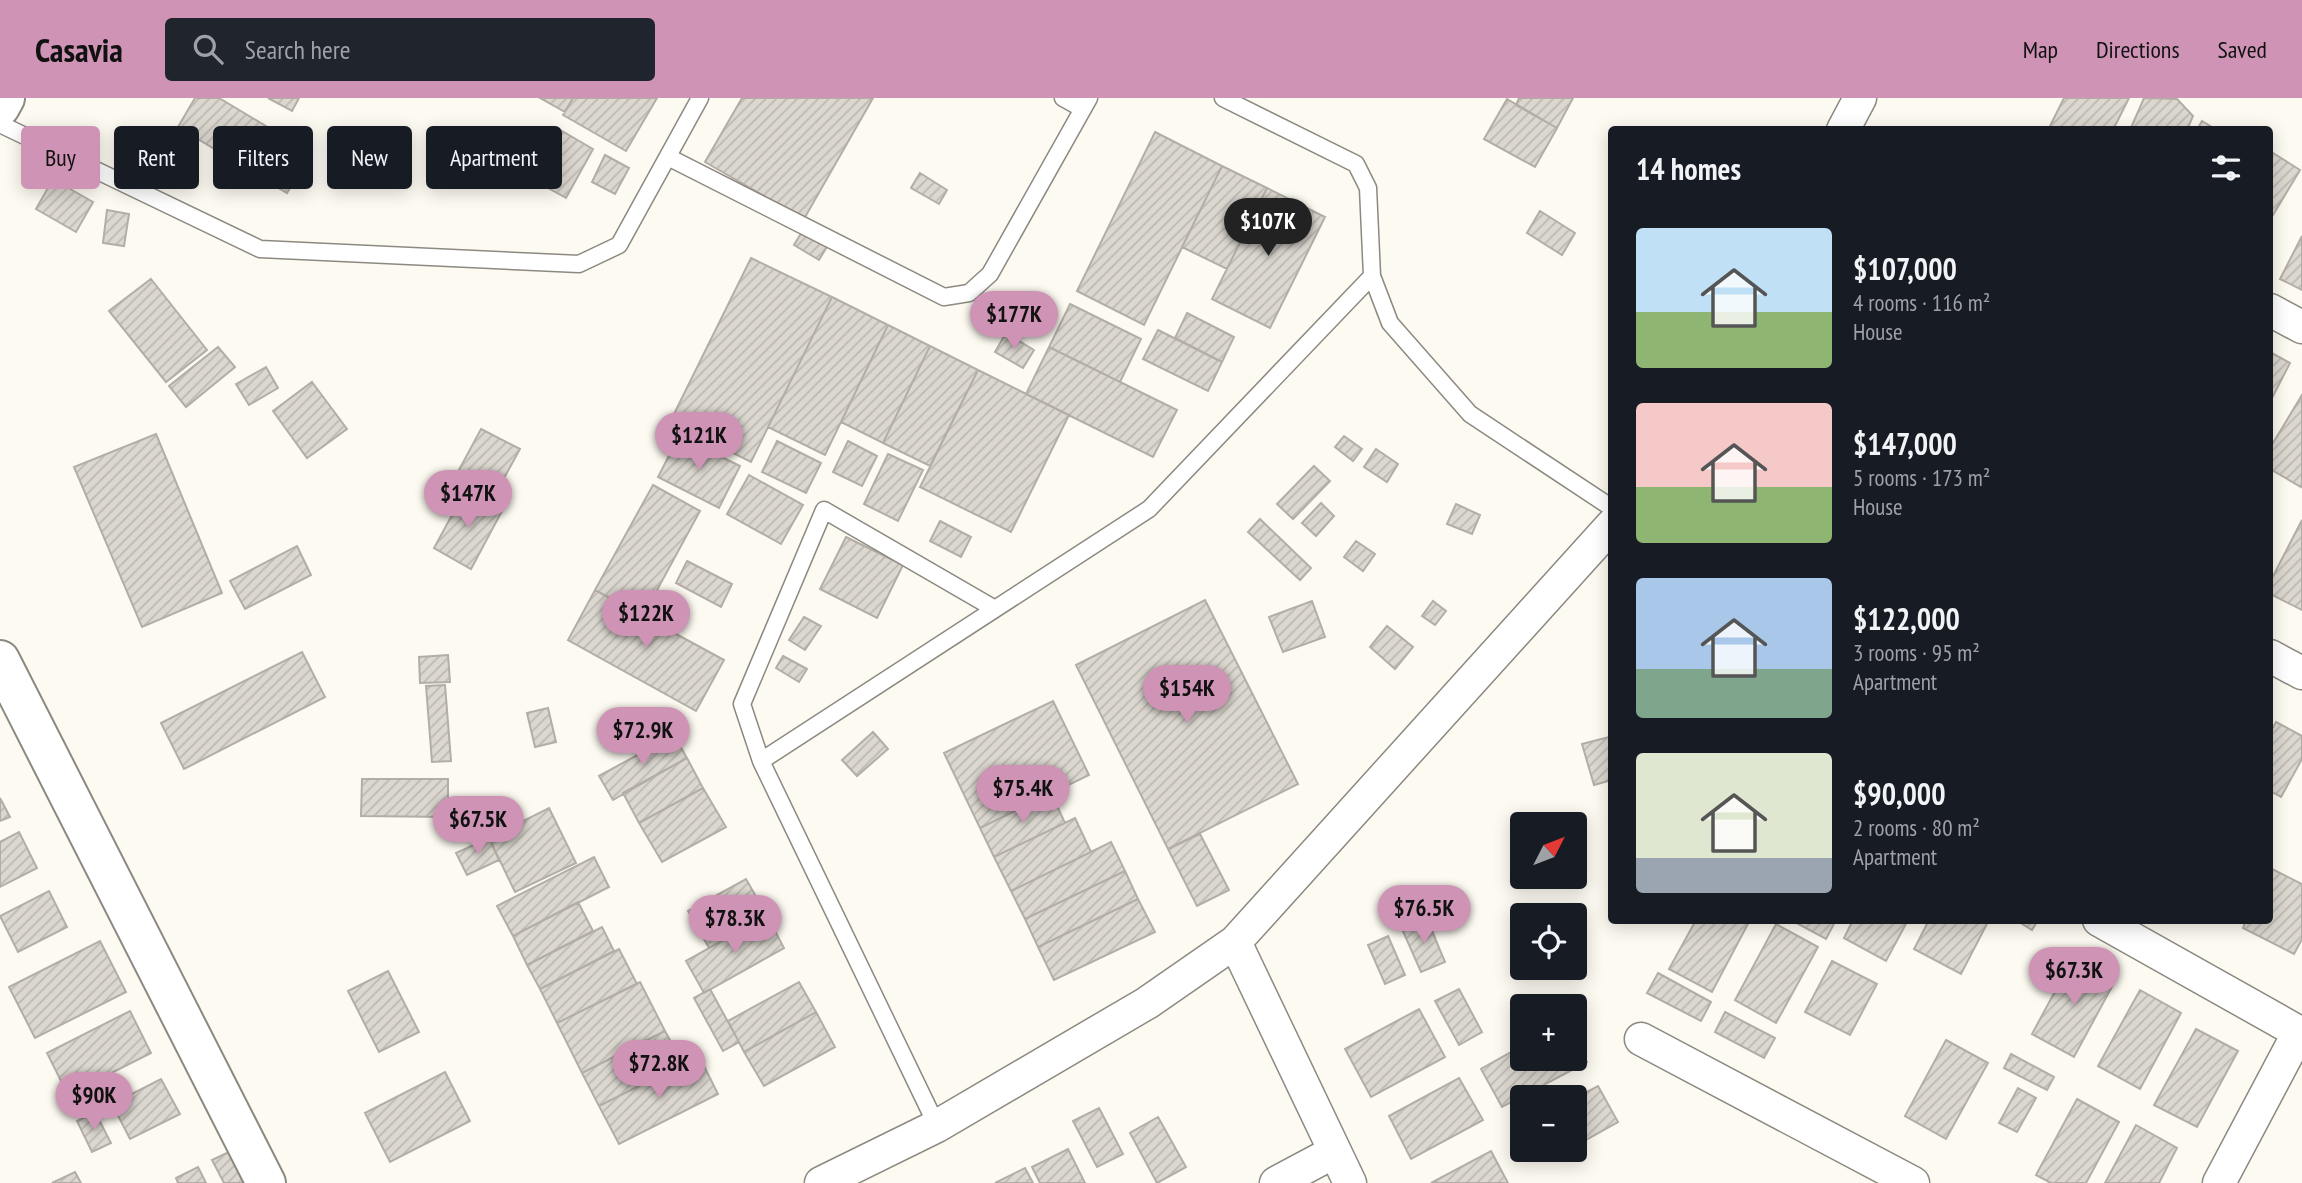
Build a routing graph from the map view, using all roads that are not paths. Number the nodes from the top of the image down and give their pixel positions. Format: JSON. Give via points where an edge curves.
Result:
{"nodes":[{"id":1,"x":5,"y":98,"type":"edge"},
{"id":2,"x":700,"y":98,"type":"edge"},
{"id":3,"x":1063,"y":98,"type":"edge"},
{"id":4,"x":1223,"y":98,"type":"edge"},
{"id":5,"x":1860,"y":98,"type":"edge"},
{"id":6,"x":1086,"y":103,"type":"edge"},
{"id":7,"x":0,"y":107,"type":"edge"},
{"id":8,"x":0,"y":124,"type":"edge"},
{"id":9,"x":1845,"y":126,"type":"edge"},
{"id":10,"x":668,"y":157,"type":"junction"},
{"id":11,"x":1372,"y":276,"type":"junction"},
{"id":12,"x":2273,"y":312,"type":"edge"},
{"id":13,"x":2302,"y":327,"type":"edge"},
{"id":14,"x":1608,"y":505,"type":"edge"},
{"id":15,"x":1608,"y":529,"type":"edge"},
{"id":16,"x":995,"y":609,"type":"junction"},
{"id":17,"x":2273,"y":658,"type":"edge"},
{"id":18,"x":0,"y":660,"type":"edge"},
{"id":19,"x":2302,"y":673,"type":"edge"},
{"id":20,"x":761,"y":761,"type":"junction"},
{"id":21,"x":2106,"y":924,"type":"edge"},
{"id":22,"x":1235,"y":942,"type":"junction"},
{"id":23,"x":2300,"y":1033,"type":"edge"},
{"id":24,"x":1641,"y":1039,"type":"dead end"},
{"id":25,"x":937,"y":1126,"type":"junction"},
{"id":26,"x":1334,"y":1152,"type":"junction"},
{"id":27,"x":266,"y":1183,"type":"edge"},
{"id":28,"x":821,"y":1183,"type":"edge"},
{"id":29,"x":1276,"y":1183,"type":"edge"},
{"id":30,"x":1349,"y":1183,"type":"edge"},
{"id":31,"x":1913,"y":1183,"type":"edge"},
{"id":32,"x":2219,"y":1183,"type":"edge"}],
"edges":[{"from":1,"to":7,"type":"street"},
{"from":2,"to":10,"type":"lane"},
{"from":3,"to":6,"type":"lane"},
{"from":4,"to":11,"type":"lane","via":[[1356,164],[1368,188]]},
{"from":5,"to":9,"type":"street"},
{"from":6,"to":10,"type":"lane","via":[[990,274],[970,293],[944,296]]},
{"from":8,"to":10,"type":"lane","via":[[260,249],[288,251],[579,264],[619,245]]},
{"from":11,"to":14,"type":"lane","via":[[1390,323],[1470,414]]},
{"from":11,"to":16,"type":"lane","via":[[1149,509]]},
{"from":12,"to":13,"type":"street"},
{"from":15,"to":22,"type":"street"},
{"from":16,"to":20,"type":"lane"},
{"from":16,"to":20,"type":"lane","via":[[824,510],[742,704]]},
{"from":17,"to":19,"type":"street"},
{"from":18,"to":27,"type":"street"},
{"from":20,"to":25,"type":"lane"},
{"from":21,"to":23,"type":"street"},
{"from":22,"to":25,"type":"street","via":[[1147,1003]]},
{"from":22,"to":26,"type":"street"},
{"from":23,"to":32,"type":"street"},
{"from":24,"to":31,"type":"street"},
{"from":25,"to":28,"type":"street"},
{"from":26,"to":29,"type":"street"},
{"from":26,"to":30,"type":"street"}]}
